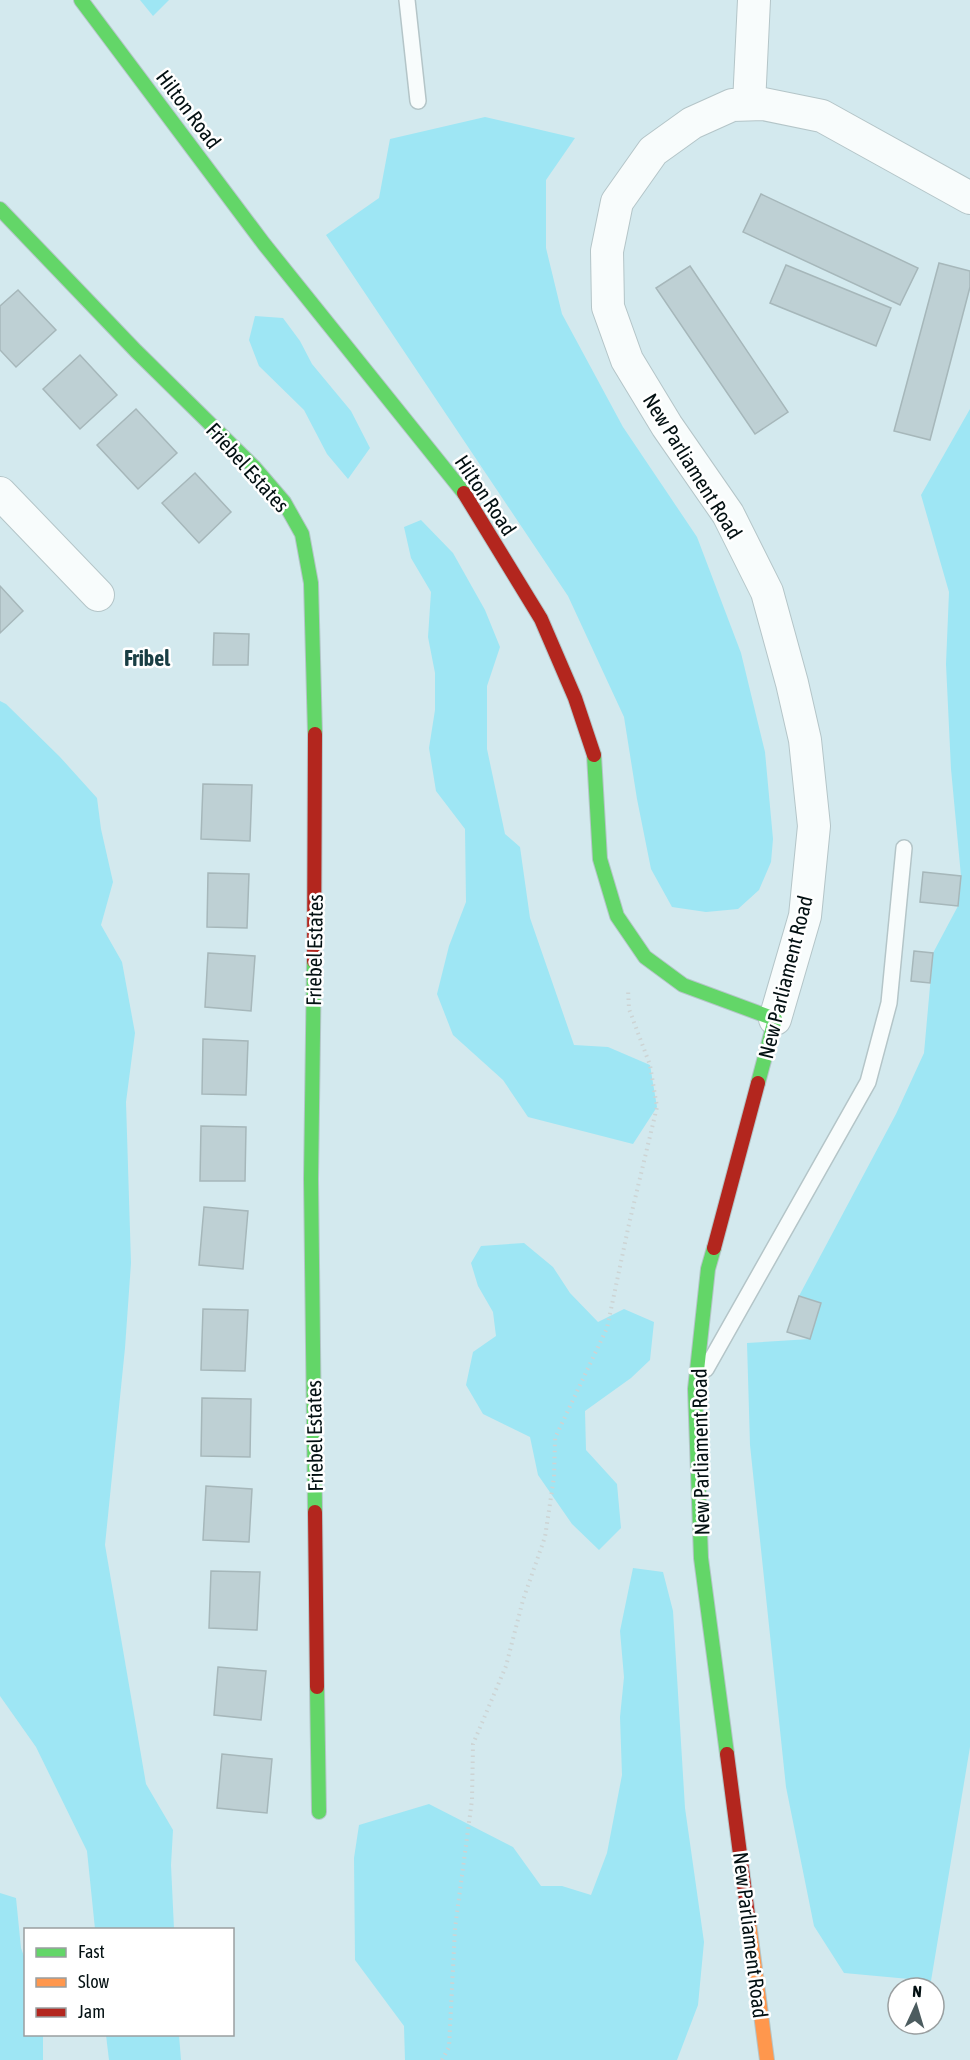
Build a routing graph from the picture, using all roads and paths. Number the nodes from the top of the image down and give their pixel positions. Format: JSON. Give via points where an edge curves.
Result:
{"nodes":[{"id":1,"x":81,"y":0,"type":"edge"},
{"id":2,"x":406,"y":0,"type":"edge"},
{"id":3,"x":754,"y":0,"type":"edge"},
{"id":4,"x":418,"y":101,"type":"dead end"},
{"id":5,"x":749,"y":104,"type":"junction"},
{"id":6,"x":970,"y":198,"type":"edge"},
{"id":7,"x":0,"y":209,"type":"edge"},
{"id":8,"x":0,"y":493,"type":"edge"},
{"id":9,"x":98,"y":595,"type":"dead end"},
{"id":10,"x":904,"y":848,"type":"dead end"},
{"id":11,"x":645,"y":957,"type":"junction"},
{"id":12,"x":775,"y":1019,"type":"junction"},
{"id":13,"x":695,"y":1389,"type":"junction"},
{"id":14,"x":319,"y":1812,"type":"dead end"},
{"id":15,"x":442,"y":2060,"type":"edge"},
{"id":16,"x":767,"y":2060,"type":"edge"}],
"edges":[{"from":1,"to":11,"type":"street","name":"Hilton Road","via":[[264,244],[465,495],[540,619],[575,698],[595,759],[600,859],[617,916]]},
{"from":2,"to":4,"type":"lane"},
{"from":3,"to":5,"type":"street"},
{"from":5,"to":6,"type":"street","name":"New Parliament Road","via":[[822,116]]},
{"from":5,"to":12,"type":"street","name":"New Parliament Road","via":[[732,105],[692,123],[653,151],[617,202],[607,251],[608,307],[627,360],[728,514],[767,592],[792,683],[814,826],[805,916]]},
{"from":7,"to":14,"type":"street","name":"Friebel Estates","via":[[254,467],[284,502],[302,534],[311,583],[316,777],[310,1179]]},
{"from":8,"to":9,"type":"street"},
{"from":10,"to":13,"type":"lane","via":[[889,1003],[868,1082]]},
{"from":11,"to":12,"type":"street","name":"Hilton Road","via":[[683,986]]},
{"from":11,"to":15,"type":"path","via":[[628,983],[629,1009],[650,1065],[657,1107],[607,1328],[555,1438],[545,1537],[506,1666],[473,1744],[472,1800],[455,1928],[449,2047]]},
{"from":12,"to":13,"type":"street","name":"New Parliament Road","via":[[708,1269]]},
{"from":13,"to":16,"type":"street","name":"New Parliament Road","via":[[701,1558]]}]}
